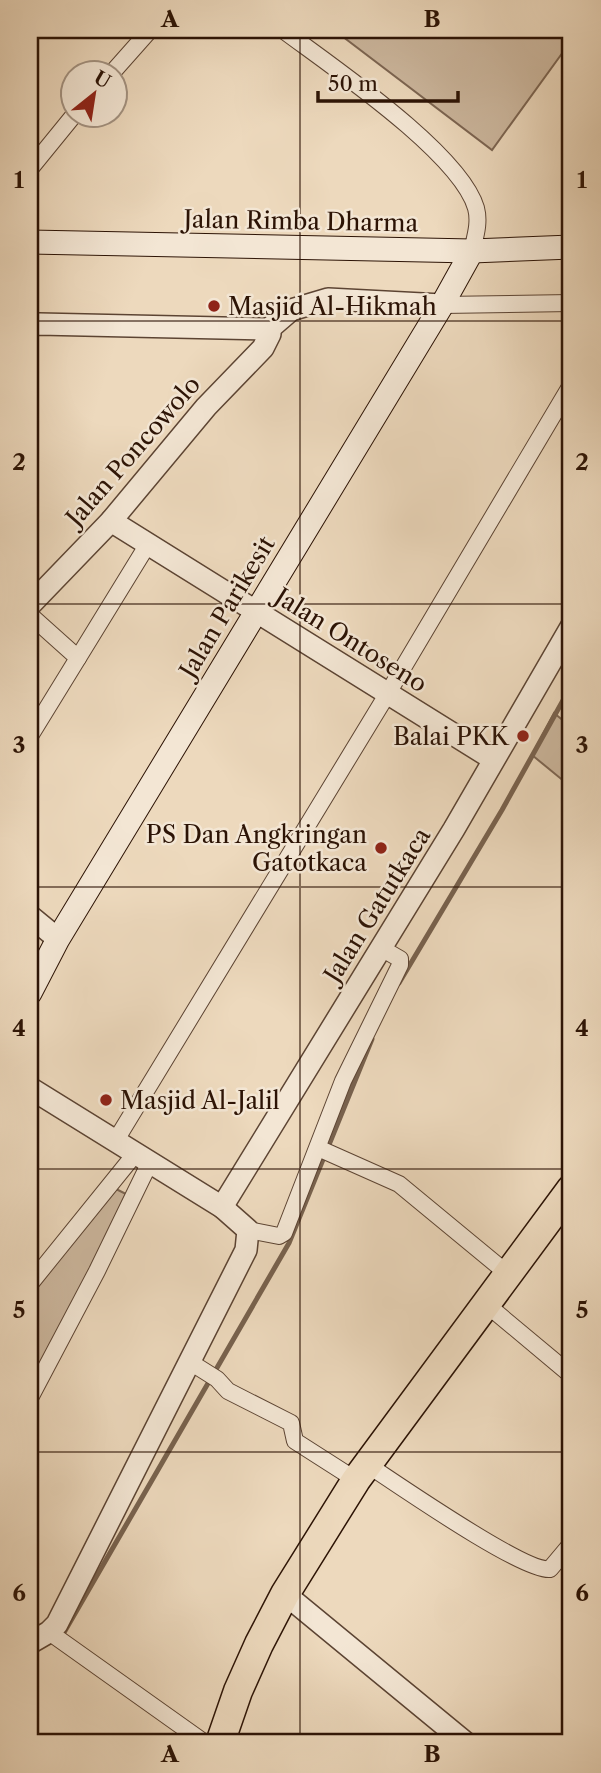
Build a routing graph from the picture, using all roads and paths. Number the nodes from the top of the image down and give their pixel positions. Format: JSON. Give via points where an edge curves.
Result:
{"nodes":[{"id":1,"x":150,"y":30,"type":"edge"},
{"id":2,"x":283,"y":30,"type":"edge"},
{"id":3,"x":123,"y":60,"type":"edge"},
{"id":4,"x":62,"y":130,"type":"edge"},
{"id":5,"x":30,"y":169,"type":"edge"},
{"id":6,"x":30,"y":242,"type":"edge"},
{"id":7,"x":571,"y":247,"type":"edge"},
{"id":8,"x":472,"y":251,"type":"junction"},
{"id":9,"x":571,"y":303,"type":"edge"},
{"id":10,"x":442,"y":304,"type":"junction"},
{"id":11,"x":30,"y":326,"type":"edge"},
{"id":12,"x":269,"y":329,"type":"junction"},
{"id":13,"x":571,"y":385,"type":"edge"},
{"id":14,"x":111,"y":521,"type":"junction"},
{"id":15,"x":148,"y":544,"type":"junction"},
{"id":16,"x":30,"y":606,"type":"edge"},
{"id":17,"x":255,"y":611,"type":"junction"},
{"id":18,"x":30,"y":615,"type":"edge"},
{"id":19,"x":571,"y":627,"type":"edge"},
{"id":20,"x":78,"y":658,"type":"junction"},
{"id":21,"x":388,"y":693,"type":"junction"},
{"id":22,"x":30,"y":736,"type":"edge"},
{"id":23,"x":493,"y":759,"type":"junction"},
{"id":24,"x":30,"y":916,"type":"edge"},
{"id":25,"x":58,"y":939,"type":"junction"},
{"id":26,"x":381,"y":948,"type":"junction"},
{"id":27,"x":30,"y":993,"type":"edge"},
{"id":28,"x":30,"y":1088,"type":"edge"},
{"id":29,"x":116,"y":1140,"type":"junction"},
{"id":30,"x":324,"y":1151,"type":"junction"},
{"id":31,"x":143,"y":1158,"type":"junction"},
{"id":32,"x":571,"y":1189,"type":"edge"},
{"id":33,"x":222,"y":1207,"type":"junction"},
{"id":34,"x":247,"y":1240,"type":"junction"},
{"id":35,"x":509,"y":1273,"type":"junction"},
{"id":36,"x":30,"y":1284,"type":"edge"},
{"id":37,"x":486,"y":1304,"type":"junction"},
{"id":38,"x":190,"y":1362,"type":"junction"},
{"id":39,"x":571,"y":1375,"type":"edge"},
{"id":40,"x":30,"y":1398,"type":"edge"},
{"id":41,"x":362,"y":1473,"type":"junction"},
{"id":42,"x":571,"y":1544,"type":"edge"},
{"id":43,"x":285,"y":1594,"type":"junction"},
{"id":44,"x":49,"y":1632,"type":"junction"},
{"id":45,"x":30,"y":1643,"type":"edge"},
{"id":46,"x":205,"y":1743,"type":"edge"},
{"id":47,"x":220,"y":1743,"type":"edge"},
{"id":48,"x":466,"y":1743,"type":"edge"}],
"edges":[{"from":1,"to":3,"type":"street"},
{"from":2,"to":8,"type":"street","via":[[442,158],[476,206],[479,221]]},
{"from":4,"to":5,"type":"street"},
{"from":6,"to":8,"type":"main road","name":"Jalan Rimba Dharma"},
{"from":7,"to":8,"type":"main road","name":"Jalan Rimba Dharma"},
{"from":8,"to":10,"type":"main road","name":"Jalan Parikesit"},
{"from":9,"to":10,"type":"street"},
{"from":10,"to":12,"type":"street","via":[[328,299],[291,310]]},
{"from":10,"to":17,"type":"main road","name":"Jalan Parikesit"},
{"from":11,"to":12,"type":"street"},
{"from":12,"to":14,"type":"street","name":"Jalan Poncowolo","via":[[263,348],[206,407]]},
{"from":13,"to":21,"type":"street"},
{"from":14,"to":15,"type":"street","name":"Jalan Ontoseno"},
{"from":14,"to":16,"type":"street","name":"Jalan Poncowolo"},
{"from":15,"to":17,"type":"street","name":"Jalan Ontoseno"},
{"from":15,"to":20,"type":"street"},
{"from":17,"to":21,"type":"street","name":"Jalan Ontoseno"},
{"from":17,"to":25,"type":"main road","name":"Jalan Parikesit"},
{"from":18,"to":20,"type":"street"},
{"from":19,"to":23,"type":"street","name":"Jalan Gatutkaca"},
{"from":20,"to":22,"type":"street"},
{"from":21,"to":23,"type":"street","name":"Jalan Ontoseno"},
{"from":21,"to":29,"type":"street"},
{"from":23,"to":26,"type":"street","name":"Jalan Gatutkaca"},
{"from":24,"to":25,"type":"street"},
{"from":25,"to":27,"type":"main road","name":"Jalan Parikesit"},
{"from":26,"to":30,"type":"street","via":[[400,959],[400,965],[343,1081]]},
{"from":26,"to":33,"type":"street","name":"Jalan Gatutkaca"},
{"from":28,"to":29,"type":"street"},
{"from":29,"to":31,"type":"street"},
{"from":30,"to":34,"type":"street","via":[[284,1233]]},
{"from":30,"to":35,"type":"street","via":[[399,1184]]},
{"from":31,"to":33,"type":"street"},
{"from":31,"to":36,"type":"street"},
{"from":31,"to":40,"type":"street","via":[[97,1270]]},
{"from":32,"to":35,"type":"highway"},
{"from":33,"to":34,"type":"street"},
{"from":34,"to":38,"type":"street"},
{"from":35,"to":37,"type":"highway"},
{"from":37,"to":39,"type":"street"},
{"from":37,"to":41,"type":"highway"},
{"from":38,"to":41,"type":"street","via":[[229,1391],[291,1423],[295,1441]]},
{"from":38,"to":44,"type":"street"},
{"from":41,"to":42,"type":"street","via":[[537,1567],[550,1569]]},
{"from":41,"to":43,"type":"highway"},
{"from":43,"to":47,"type":"highway","via":[[238,1691]]},
{"from":43,"to":48,"type":"street"},
{"from":44,"to":45,"type":"street"},
{"from":44,"to":46,"type":"street"}]}
